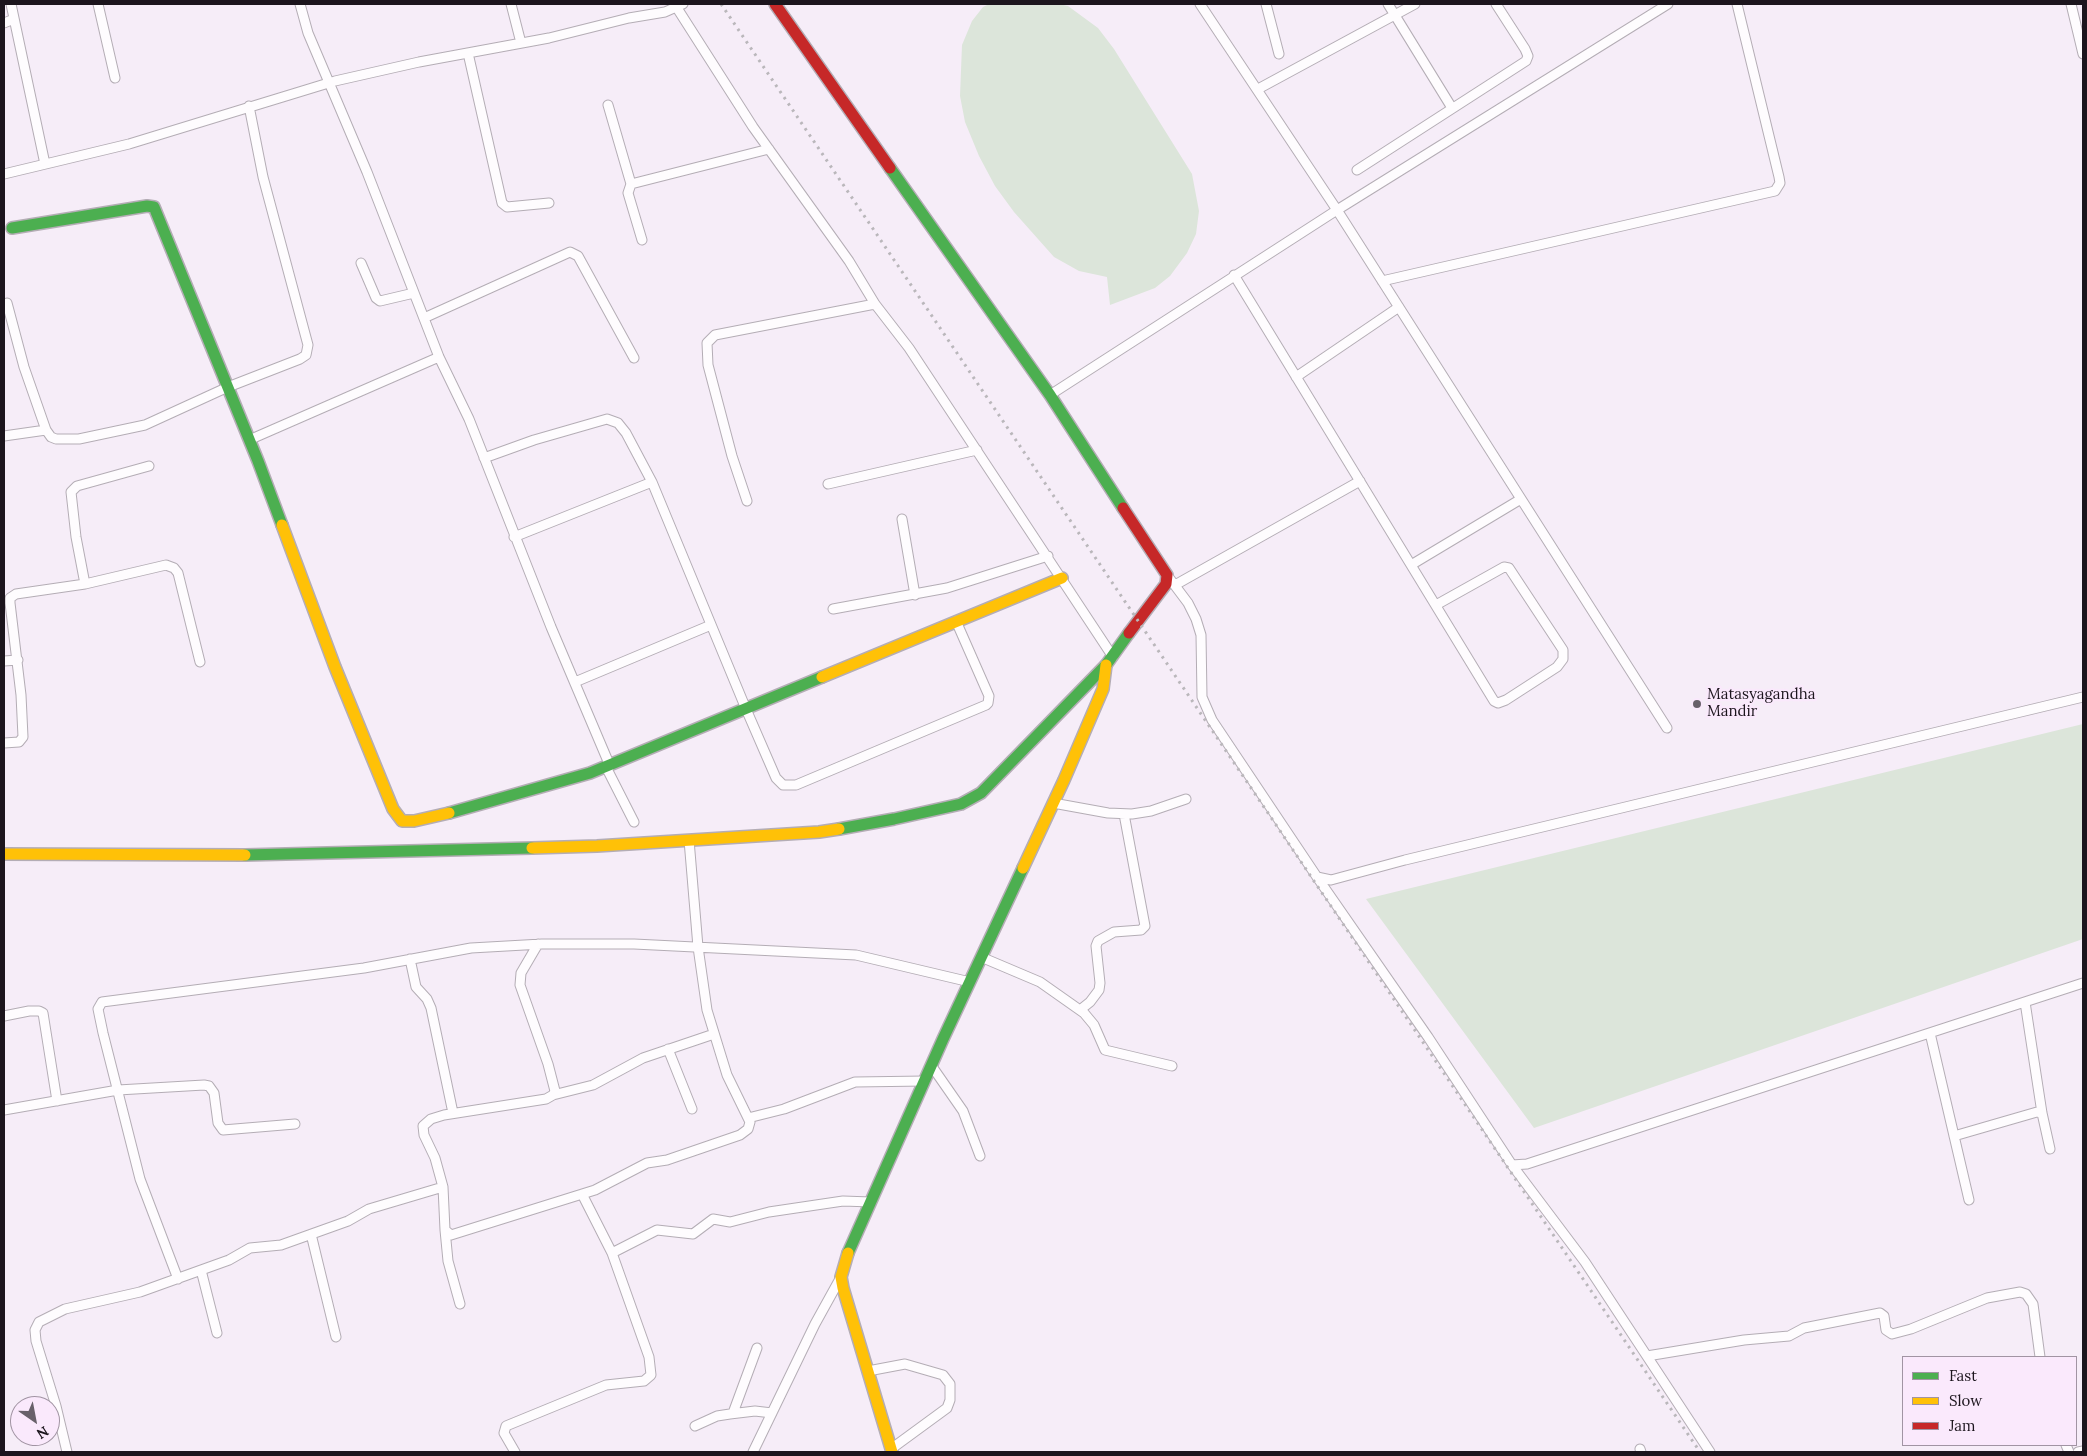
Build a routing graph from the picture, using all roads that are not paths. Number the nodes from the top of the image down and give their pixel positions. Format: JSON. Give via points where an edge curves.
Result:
{"nodes":[{"id":1,"x":11,"y":4,"type":"edge"},
{"id":2,"x":98,"y":4,"type":"edge"},
{"id":3,"x":300,"y":4,"type":"edge"},
{"id":4,"x":511,"y":4,"type":"edge"},
{"id":5,"x":775,"y":4,"type":"edge"},
{"id":6,"x":1200,"y":4,"type":"edge"},
{"id":7,"x":1266,"y":4,"type":"edge"},
{"id":8,"x":1388,"y":4,"type":"edge"},
{"id":9,"x":1415,"y":4,"type":"edge"},
{"id":10,"x":1496,"y":4,"type":"edge"},
{"id":11,"x":1668,"y":4,"type":"edge"},
{"id":12,"x":1737,"y":4,"type":"edge"},
{"id":13,"x":2071,"y":4,"type":"edge"},
{"id":14,"x":680,"y":6,"type":"edge"},
{"id":15,"x":1394,"y":15,"type":"junction"},
{"id":16,"x":14,"y":19,"type":"junction"},
{"id":17,"x":4,"y":23,"type":"edge"},
{"id":18,"x":521,"y":43,"type":"junction"},
{"id":19,"x":468,"y":53,"type":"junction"},
{"id":20,"x":1279,"y":54,"type":"dead end"},
{"id":21,"x":2083,"y":54,"type":"edge"},
{"id":22,"x":115,"y":78,"type":"dead end"},
{"id":23,"x":330,"y":82,"type":"junction"},
{"id":24,"x":1258,"y":89,"type":"junction"},
{"id":25,"x":608,"y":105,"type":"dead end"},
{"id":26,"x":249,"y":106,"type":"junction"},
{"id":27,"x":1452,"y":108,"type":"junction"},
{"id":28,"x":769,"y":149,"type":"junction"},
{"id":29,"x":45,"y":164,"type":"junction"},
{"id":30,"x":1357,"y":170,"type":"dead end"},
{"id":31,"x":4,"y":174,"type":"edge"},
{"id":32,"x":630,"y":184,"type":"junction"},
{"id":33,"x":549,"y":203,"type":"dead end"},
{"id":34,"x":1337,"y":210,"type":"junction"},
{"id":35,"x":12,"y":228,"type":"dead end"},
{"id":36,"x":642,"y":240,"type":"dead end"},
{"id":37,"x":361,"y":263,"type":"dead end"},
{"id":38,"x":1234,"y":275,"type":"junction"},
{"id":39,"x":1382,"y":281,"type":"junction"},
{"id":40,"x":414,"y":293,"type":"junction"},
{"id":41,"x":7,"y":303,"type":"dead end"},
{"id":42,"x":875,"y":304,"type":"junction"},
{"id":43,"x":1399,"y":307,"type":"junction"},
{"id":44,"x":424,"y":318,"type":"junction"},
{"id":45,"x":439,"y":357,"type":"junction"},
{"id":46,"x":634,"y":358,"type":"dead end"},
{"id":47,"x":1296,"y":377,"type":"junction"},
{"id":48,"x":228,"y":387,"type":"junction"},
{"id":49,"x":1050,"y":395,"type":"junction"},
{"id":50,"x":46,"y":430,"type":"junction"},
{"id":51,"x":4,"y":436,"type":"edge"},
{"id":52,"x":249,"y":440,"type":"junction"},
{"id":53,"x":977,"y":450,"type":"junction"},
{"id":54,"x":484,"y":458,"type":"junction"},
{"id":55,"x":149,"y":466,"type":"dead end"},
{"id":56,"x":1360,"y":481,"type":"junction"},
{"id":57,"x":652,"y":482,"type":"junction"},
{"id":58,"x":828,"y":484,"type":"dead end"},
{"id":59,"x":1521,"y":499,"type":"junction"},
{"id":60,"x":747,"y":501,"type":"dead end"},
{"id":61,"x":902,"y":519,"type":"dead end"},
{"id":62,"x":514,"y":537,"type":"junction"},
{"id":63,"x":1048,"y":556,"type":"junction"},
{"id":64,"x":1412,"y":565,"type":"junction"},
{"id":65,"x":1168,"y":575,"type":"junction"},
{"id":66,"x":1062,"y":578,"type":"junction"},
{"id":67,"x":85,"y":584,"type":"junction"},
{"id":68,"x":1175,"y":585,"type":"junction"},
{"id":69,"x":915,"y":595,"type":"junction"},
{"id":70,"x":1436,"y":605,"type":"junction"},
{"id":71,"x":833,"y":609,"type":"dead end"},
{"id":72,"x":956,"y":621,"type":"junction"},
{"id":73,"x":710,"y":626,"type":"junction"},
{"id":74,"x":18,"y":660,"type":"junction"},
{"id":75,"x":4,"y":661,"type":"edge"},
{"id":76,"x":1110,"y":661,"type":"junction"},
{"id":77,"x":200,"y":662,"type":"dead end"},
{"id":78,"x":575,"y":682,"type":"junction"},
{"id":79,"x":2083,"y":697,"type":"edge"},
{"id":80,"x":746,"y":709,"type":"junction"},
{"id":81,"x":1667,"y":728,"type":"dead end"},
{"id":82,"x":4,"y":743,"type":"edge"},
{"id":83,"x":608,"y":766,"type":"junction"},
{"id":84,"x":1186,"y":799,"type":"dead end"},
{"id":85,"x":1053,"y":803,"type":"junction"},
{"id":86,"x":1124,"y":814,"type":"junction"},
{"id":87,"x":634,"y":822,"type":"dead end"},
{"id":88,"x":689,"y":840,"type":"junction"},
{"id":89,"x":4,"y":854,"type":"edge"},
{"id":90,"x":1317,"y":877,"type":"junction"},
{"id":91,"x":538,"y":944,"type":"junction"},
{"id":92,"x":698,"y":947,"type":"junction"},
{"id":93,"x":981,"y":957,"type":"junction"},
{"id":94,"x":410,"y":959,"type":"junction"},
{"id":95,"x":970,"y":982,"type":"junction"},
{"id":96,"x":2083,"y":983,"type":"edge"},
{"id":97,"x":2025,"y":1002,"type":"junction"},
{"id":98,"x":1080,"y":1010,"type":"junction"},
{"id":99,"x":4,"y":1016,"type":"edge"},
{"id":100,"x":1930,"y":1033,"type":"junction"},
{"id":101,"x":714,"y":1034,"type":"junction"},
{"id":102,"x":668,"y":1049,"type":"junction"},
{"id":103,"x":931,"y":1065,"type":"junction"},
{"id":104,"x":1172,"y":1066,"type":"dead end"},
{"id":105,"x":924,"y":1081,"type":"junction"},
{"id":106,"x":118,"y":1090,"type":"junction"},
{"id":107,"x":554,"y":1095,"type":"junction"},
{"id":108,"x":57,"y":1100,"type":"junction"},
{"id":109,"x":692,"y":1109,"type":"dead end"},
{"id":110,"x":4,"y":1110,"type":"edge"},
{"id":111,"x":2042,"y":1113,"type":"junction"},
{"id":112,"x":454,"y":1114,"type":"junction"},
{"id":113,"x":748,"y":1118,"type":"junction"},
{"id":114,"x":295,"y":1124,"type":"dead end"},
{"id":115,"x":1954,"y":1136,"type":"junction"},
{"id":116,"x":2050,"y":1150,"type":"dead end"},
{"id":117,"x":980,"y":1156,"type":"dead end"},
{"id":118,"x":1512,"y":1165,"type":"junction"},
{"id":119,"x":443,"y":1188,"type":"junction"},
{"id":120,"x":582,"y":1194,"type":"junction"},
{"id":121,"x":1969,"y":1200,"type":"dead end"},
{"id":122,"x":871,"y":1202,"type":"junction"},
{"id":123,"x":445,"y":1230,"type":"junction"},
{"id":124,"x":310,"y":1234,"type":"junction"},
{"id":125,"x":612,"y":1254,"type":"junction"},
{"id":126,"x":201,"y":1270,"type":"junction"},
{"id":127,"x":841,"y":1277,"type":"junction"},
{"id":128,"x":178,"y":1279,"type":"junction"},
{"id":129,"x":460,"y":1304,"type":"dead end"},
{"id":130,"x":217,"y":1333,"type":"dead end"},
{"id":131,"x":336,"y":1337,"type":"dead end"},
{"id":132,"x":757,"y":1348,"type":"dead end"},
{"id":133,"x":1647,"y":1356,"type":"junction"},
{"id":134,"x":2040,"y":1356,"type":"edge"},
{"id":135,"x":868,"y":1371,"type":"junction"},
{"id":136,"x":734,"y":1413,"type":"junction"},
{"id":137,"x":772,"y":1413,"type":"junction"},
{"id":138,"x":695,"y":1426,"type":"dead end"},
{"id":139,"x":892,"y":1451,"type":"edge"},
{"id":140,"x":2083,"y":1451,"type":"edge"},
{"id":141,"x":67,"y":1452,"type":"edge"},
{"id":142,"x":514,"y":1452,"type":"edge"},
{"id":143,"x":753,"y":1452,"type":"edge"},
{"id":144,"x":1710,"y":1452,"type":"edge"},
{"id":145,"x":2078,"y":1452,"type":"edge"}],
"edges":[{"from":1,"to":16,"type":"street"},
{"from":2,"to":22,"type":"street"},
{"from":3,"to":23,"type":"street","via":[[308,33]]},
{"from":4,"to":18,"type":"street"},
{"from":5,"to":49,"type":"main road"},
{"from":6,"to":24,"type":"street"},
{"from":7,"to":20,"type":"street"},
{"from":8,"to":15,"type":"street"},
{"from":9,"to":15,"type":"street"},
{"from":10,"to":27,"type":"street","via":[[1525,49],[1526,61]]},
{"from":11,"to":34,"type":"street"},
{"from":12,"to":39,"type":"street","via":[[1779,177],[1780,183],[1775,191]]},
{"from":13,"to":21,"type":"street"},
{"from":14,"to":18,"type":"street"},
{"from":14,"to":28,"type":"street"},
{"from":15,"to":24,"type":"street"},
{"from":15,"to":27,"type":"street"},
{"from":16,"to":17,"type":"street"},
{"from":16,"to":29,"type":"street"},
{"from":18,"to":19,"type":"street"},
{"from":19,"to":23,"type":"street"},
{"from":19,"to":33,"type":"street","via":[[502,203],[507,207]]},
{"from":23,"to":26,"type":"street"},
{"from":23,"to":40,"type":"street"},
{"from":24,"to":34,"type":"street"},
{"from":25,"to":32,"type":"street"},
{"from":26,"to":29,"type":"street","via":[[129,144]]},
{"from":26,"to":48,"type":"street","via":[[308,350],[300,359]]},
{"from":27,"to":30,"type":"street"},
{"from":28,"to":32,"type":"street"},
{"from":28,"to":42,"type":"street"},
{"from":29,"to":31,"type":"street"},
{"from":32,"to":36,"type":"street","via":[[628,193]]},
{"from":34,"to":38,"type":"street"},
{"from":34,"to":39,"type":"street"},
{"from":35,"to":48,"type":"main road","via":[[119,209],[154,207]]},
{"from":37,"to":40,"type":"street","via":[[380,301]]},
{"from":38,"to":47,"type":"street"},
{"from":38,"to":49,"type":"street"},
{"from":39,"to":43,"type":"street"},
{"from":40,"to":44,"type":"street"},
{"from":41,"to":50,"type":"street","via":[[24,367]]},
{"from":42,"to":53,"type":"street","via":[[909,348]]},
{"from":42,"to":60,"type":"street","via":[[715,335],[707,343],[708,365]]},
{"from":43,"to":47,"type":"street"},
{"from":43,"to":59,"type":"street"},
{"from":44,"to":45,"type":"street"},
{"from":44,"to":46,"type":"street","via":[[570,252],[578,256]]},
{"from":45,"to":52,"type":"street"},
{"from":45,"to":54,"type":"street"},
{"from":47,"to":56,"type":"street"},
{"from":48,"to":50,"type":"street","via":[[163,418],[126,430],[64,440],[51,437]]},
{"from":48,"to":52,"type":"main road"},
{"from":49,"to":65,"type":"main road"},
{"from":50,"to":51,"type":"street"},
{"from":52,"to":83,"type":"main road","via":[[335,667],[398,817],[407,821],[442,815]]},
{"from":53,"to":58,"type":"street"},
{"from":53,"to":63,"type":"street"},
{"from":54,"to":57,"type":"street","via":[[607,419],[618,423],[626,433]]},
{"from":54,"to":62,"type":"street"},
{"from":55,"to":67,"type":"street","via":[[77,486],[70,492]]},
{"from":56,"to":64,"type":"street"},
{"from":56,"to":68,"type":"street"},
{"from":57,"to":62,"type":"street"},
{"from":57,"to":73,"type":"street"},
{"from":59,"to":64,"type":"street"},
{"from":59,"to":81,"type":"street"},
{"from":61,"to":69,"type":"street"},
{"from":62,"to":78,"type":"street"},
{"from":63,"to":66,"type":"street"},
{"from":63,"to":69,"type":"street","via":[[976,580]]},
{"from":64,"to":70,"type":"street"},
{"from":65,"to":68,"type":"street"},
{"from":65,"to":76,"type":"main road","via":[[1166,584]]},
{"from":66,"to":72,"type":"main road"},
{"from":66,"to":76,"type":"street"},
{"from":67,"to":74,"type":"street","via":[[22,592],[10,598]]},
{"from":67,"to":77,"type":"street","via":[[166,565],[174,568],[178,573]]},
{"from":68,"to":90,"type":"street","via":[[1196,619],[1200,636],[1202,697],[1206,709]]},
{"from":69,"to":71,"type":"street"},
{"from":70,"to":70,"type":"street","via":[[1498,703],[1557,667],[1563,659],[1563,650],[1508,568]]},
{"from":72,"to":80,"type":"main road"},
{"from":72,"to":80,"type":"street","via":[[989,696],[988,702],[977,709],[791,786],[783,785],[776,778]]},
{"from":73,"to":78,"type":"street"},
{"from":73,"to":80,"type":"street"},
{"from":74,"to":75,"type":"street"},
{"from":74,"to":82,"type":"street","via":[[23,737],[19,742]]},
{"from":76,"to":85,"type":"main road","via":[[1103,689]]},
{"from":76,"to":88,"type":"main road","via":[[981,793],[961,804],[819,832]]},
{"from":78,"to":83,"type":"street"},
{"from":79,"to":90,"type":"street","via":[[1331,880]]},
{"from":80,"to":83,"type":"main road"},
{"from":83,"to":87,"type":"street"},
{"from":84,"to":86,"type":"street","via":[[1151,811]]},
{"from":85,"to":86,"type":"street"},
{"from":85,"to":93,"type":"main road"},
{"from":86,"to":98,"type":"street","via":[[1145,927],[1114,932],[1098,941],[1099,990]]},
{"from":88,"to":89,"type":"main road","via":[[296,855]]},
{"from":88,"to":92,"type":"street"},
{"from":90,"to":118,"type":"street"},
{"from":91,"to":92,"type":"street"},
{"from":91,"to":94,"type":"street","via":[[471,948]]},
{"from":91,"to":107,"type":"street","via":[[521,973],[520,985],[554,1086]]},
{"from":92,"to":95,"type":"street","via":[[856,954]]},
{"from":92,"to":101,"type":"street","via":[[707,1010]]},
{"from":93,"to":95,"type":"main road"},
{"from":93,"to":98,"type":"street","via":[[1040,982]]},
{"from":94,"to":106,"type":"street","via":[[364,968],[102,1002],[98,1009]]},
{"from":94,"to":112,"type":"street","via":[[416,987],[431,1008]]},
{"from":95,"to":103,"type":"main road"},
{"from":96,"to":97,"type":"street"},
{"from":97,"to":100,"type":"street"},
{"from":97,"to":111,"type":"street"},
{"from":98,"to":104,"type":"street","via":[[1094,1025],[1105,1050]]},
{"from":99,"to":108,"type":"street","via":[[29,1011],[43,1014]]},
{"from":100,"to":115,"type":"street"},
{"from":100,"to":118,"type":"street","via":[[1527,1164]]},
{"from":101,"to":102,"type":"street"},
{"from":101,"to":113,"type":"street"},
{"from":102,"to":107,"type":"street","via":[[643,1058],[593,1085]]},
{"from":102,"to":109,"type":"street"},
{"from":103,"to":105,"type":"main road"},
{"from":103,"to":117,"type":"street","via":[[963,1111]]},
{"from":105,"to":113,"type":"street","via":[[855,1082],[784,1109]]},
{"from":105,"to":122,"type":"main road"},
{"from":106,"to":108,"type":"street"},
{"from":106,"to":114,"type":"street","via":[[209,1086],[214,1093],[218,1123],[223,1130]]},
{"from":106,"to":128,"type":"street","via":[[140,1179]]},
{"from":107,"to":112,"type":"street"},
{"from":108,"to":110,"type":"street"},
{"from":111,"to":115,"type":"street"},
{"from":111,"to":116,"type":"street"},
{"from":112,"to":119,"type":"street","via":[[431,1119],[424,1126],[424,1135],[435,1158]]},
{"from":113,"to":120,"type":"street","via":[[750,1125],[740,1135],[667,1160],[650,1162]]},
{"from":115,"to":121,"type":"street"},
{"from":118,"to":133,"type":"street","via":[[1585,1262]]},
{"from":119,"to":123,"type":"street"},
{"from":119,"to":124,"type":"street","via":[[369,1209],[348,1221]]},
{"from":120,"to":123,"type":"street","via":[[457,1235]]},
{"from":120,"to":125,"type":"street"},
{"from":122,"to":125,"type":"street","via":[[843,1201],[769,1212],[730,1222],[713,1219],[693,1234],[657,1230]]},
{"from":122,"to":127,"type":"main road"},
{"from":123,"to":129,"type":"street","via":[[448,1261]]},
{"from":124,"to":126,"type":"street","via":[[281,1244],[250,1248]]},
{"from":124,"to":131,"type":"street"},
{"from":125,"to":142,"type":"street","via":[[649,1357],[651,1375],[644,1381],[606,1385],[506,1426],[504,1432]]},
{"from":126,"to":128,"type":"street"},
{"from":126,"to":130,"type":"street"},
{"from":127,"to":135,"type":"main road"},
{"from":127,"to":137,"type":"street"},
{"from":128,"to":141,"type":"street","via":[[140,1292],[65,1309],[36,1326],[36,1341]]},
{"from":132,"to":136,"type":"street"},
{"from":133,"to":134,"type":"street","via":[[1789,1336],[1804,1328],[1880,1312],[1884,1316],[1886,1330],[1892,1334],[1987,1298],[2020,1292],[2026,1294],[2032,1304]]},
{"from":133,"to":144,"type":"street"},
{"from":135,"to":139,"type":"main road"},
{"from":135,"to":139,"type":"street","via":[[906,1364],[943,1375],[950,1384],[947,1408]]},
{"from":136,"to":137,"type":"street"},
{"from":136,"to":138,"type":"street","via":[[717,1416]]},
{"from":137,"to":143,"type":"street"},
{"from":140,"to":145,"type":"street"}]}
